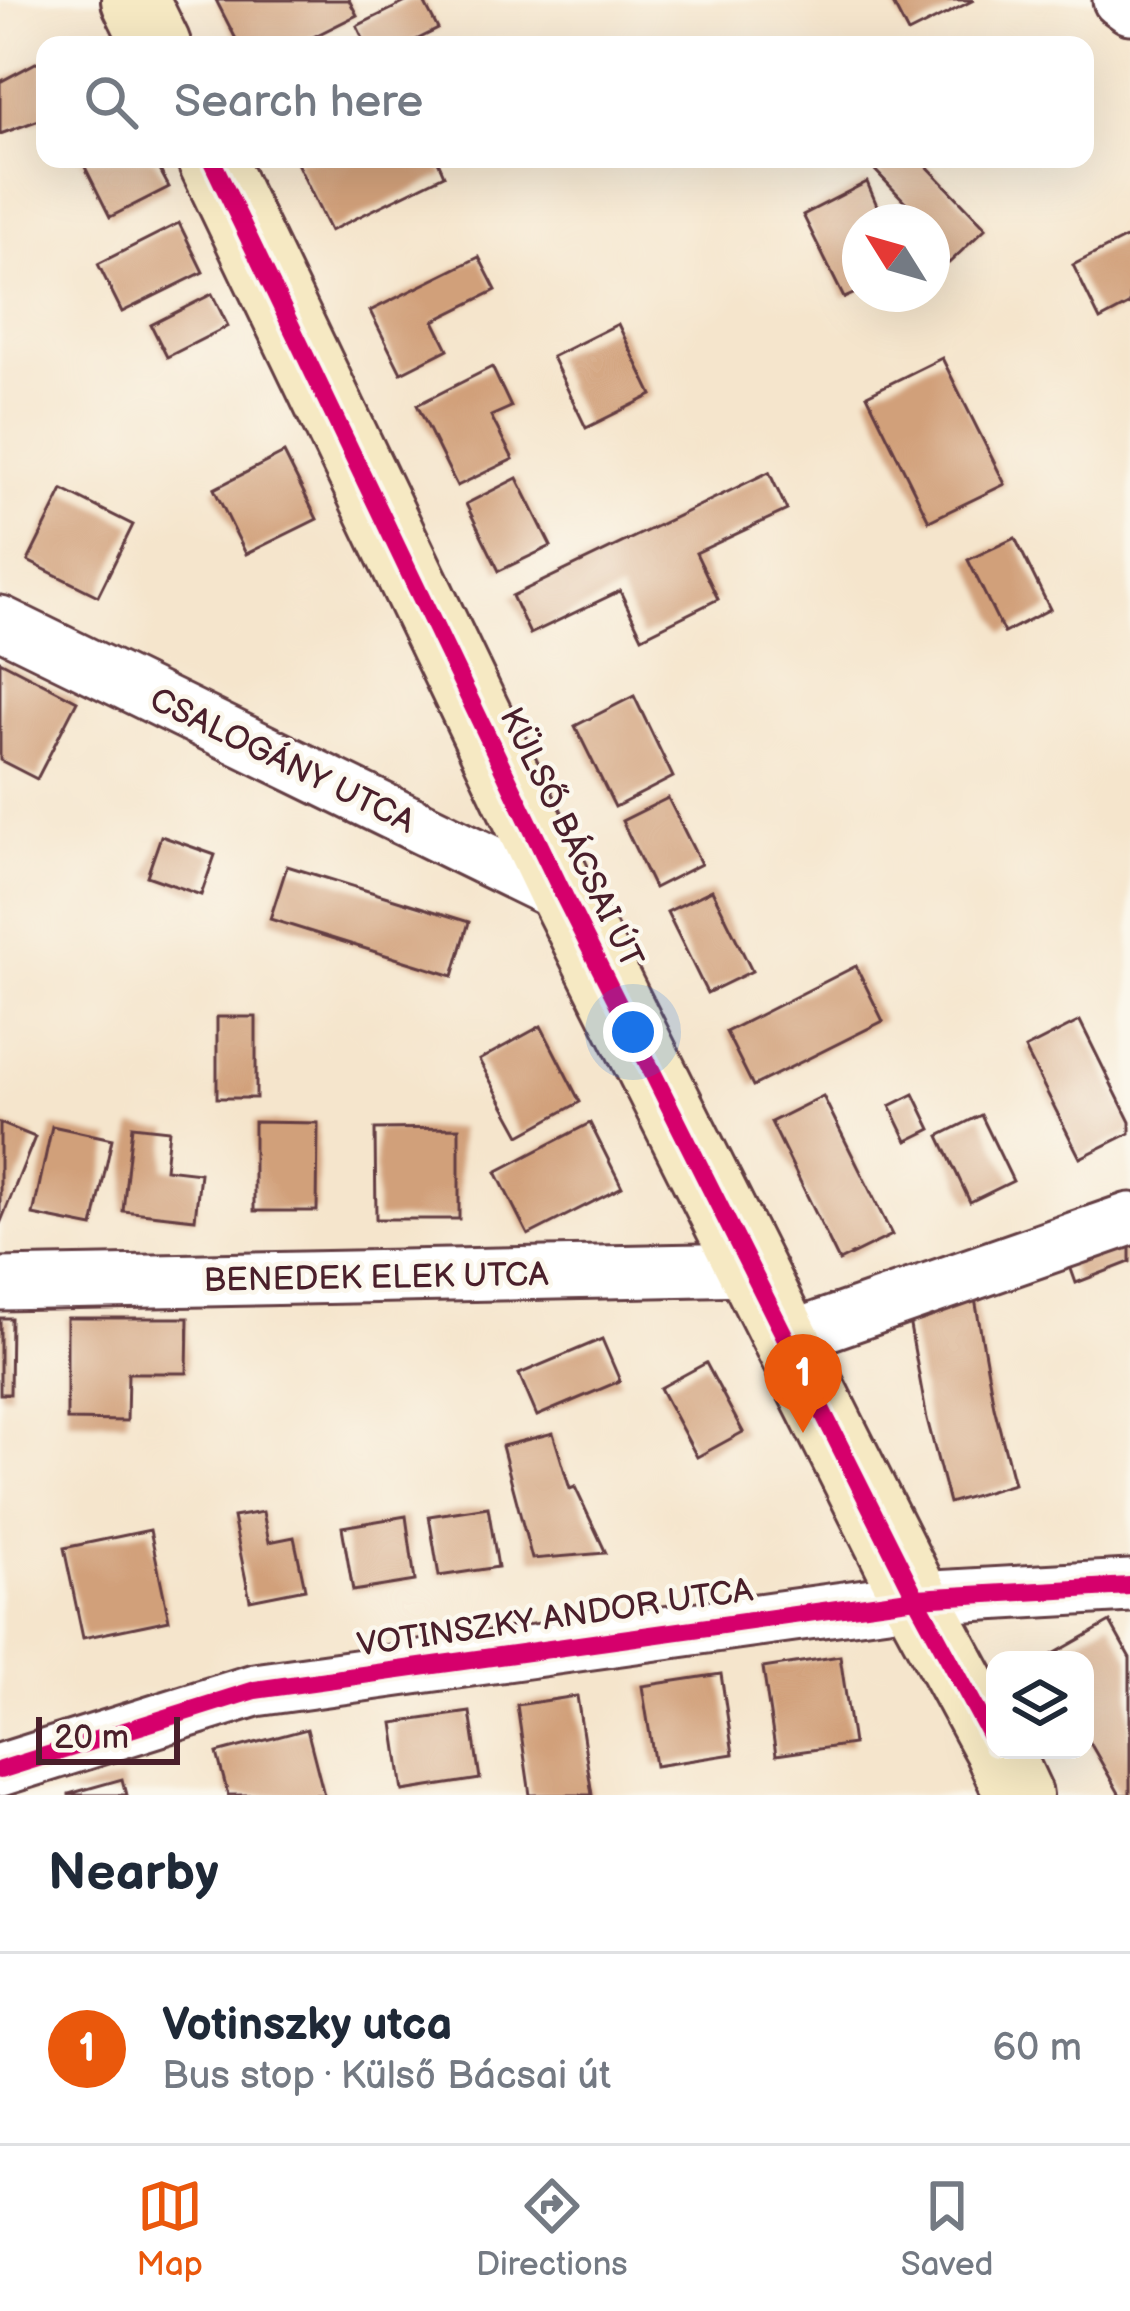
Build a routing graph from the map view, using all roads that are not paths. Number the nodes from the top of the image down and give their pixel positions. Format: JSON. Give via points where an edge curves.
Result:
{"nodes":[{"id":1,"x":135,"y":0,"type":"edge"},
{"id":2,"x":1119,"y":0,"type":"edge"},
{"id":3,"x":1130,"y":8,"type":"edge"},
{"id":4,"x":153,"y":36,"type":"edge"},
{"id":5,"x":216,"y":168,"type":"edge"},
{"id":6,"x":0,"y":622,"type":"edge"},
{"id":7,"x":565,"y":898,"type":"junction"},
{"id":8,"x":1130,"y":1219,"type":"edge"},
{"id":9,"x":752,"y":1269,"type":"junction"},
{"id":10,"x":0,"y":1285,"type":"edge"},
{"id":11,"x":787,"y":1339,"type":"junction"},
{"id":12,"x":1130,"y":1586,"type":"edge"},
{"id":13,"x":916,"y":1598,"type":"junction"},
{"id":14,"x":986,"y":1726,"type":"edge"},
{"id":15,"x":1002,"y":1759,"type":"edge"},
{"id":16,"x":0,"y":1770,"type":"edge"},
{"id":17,"x":1019,"y":1795,"type":"edge"}],
"edges":[{"from":1,"to":4,"type":"main road"},
{"from":2,"to":3,"type":"street"},
{"from":5,"to":7,"type":"main road","name":"KÜLSŐ BÁCSAI ÚT"},
{"from":6,"to":7,"type":"street","name":"CSALOGÁNY UTCA"},
{"from":7,"to":9,"type":"main road","name":"KÜLSŐ BÁCSAI ÚT"},
{"from":8,"to":11,"type":"street"},
{"from":9,"to":10,"type":"street","name":"BENEDEK ELEK UTCA"},
{"from":9,"to":11,"type":"main road","name":"KÜLSŐ BÁCSAI ÚT"},
{"from":11,"to":13,"type":"main road","name":"KÜLSŐ BÁCSAI ÚT"},
{"from":12,"to":13,"type":"street","name":"VOTINSZKY ANDOR UTCA"},
{"from":13,"to":14,"type":"main road","name":"KÜLSŐ BÁCSAI ÚT"},
{"from":13,"to":16,"type":"street","name":"VOTINSZKY ANDOR UTCA","via":[[255,1690]]},
{"from":15,"to":17,"type":"main road","name":"KÜLSŐ BÁCSAI ÚT"}]}
